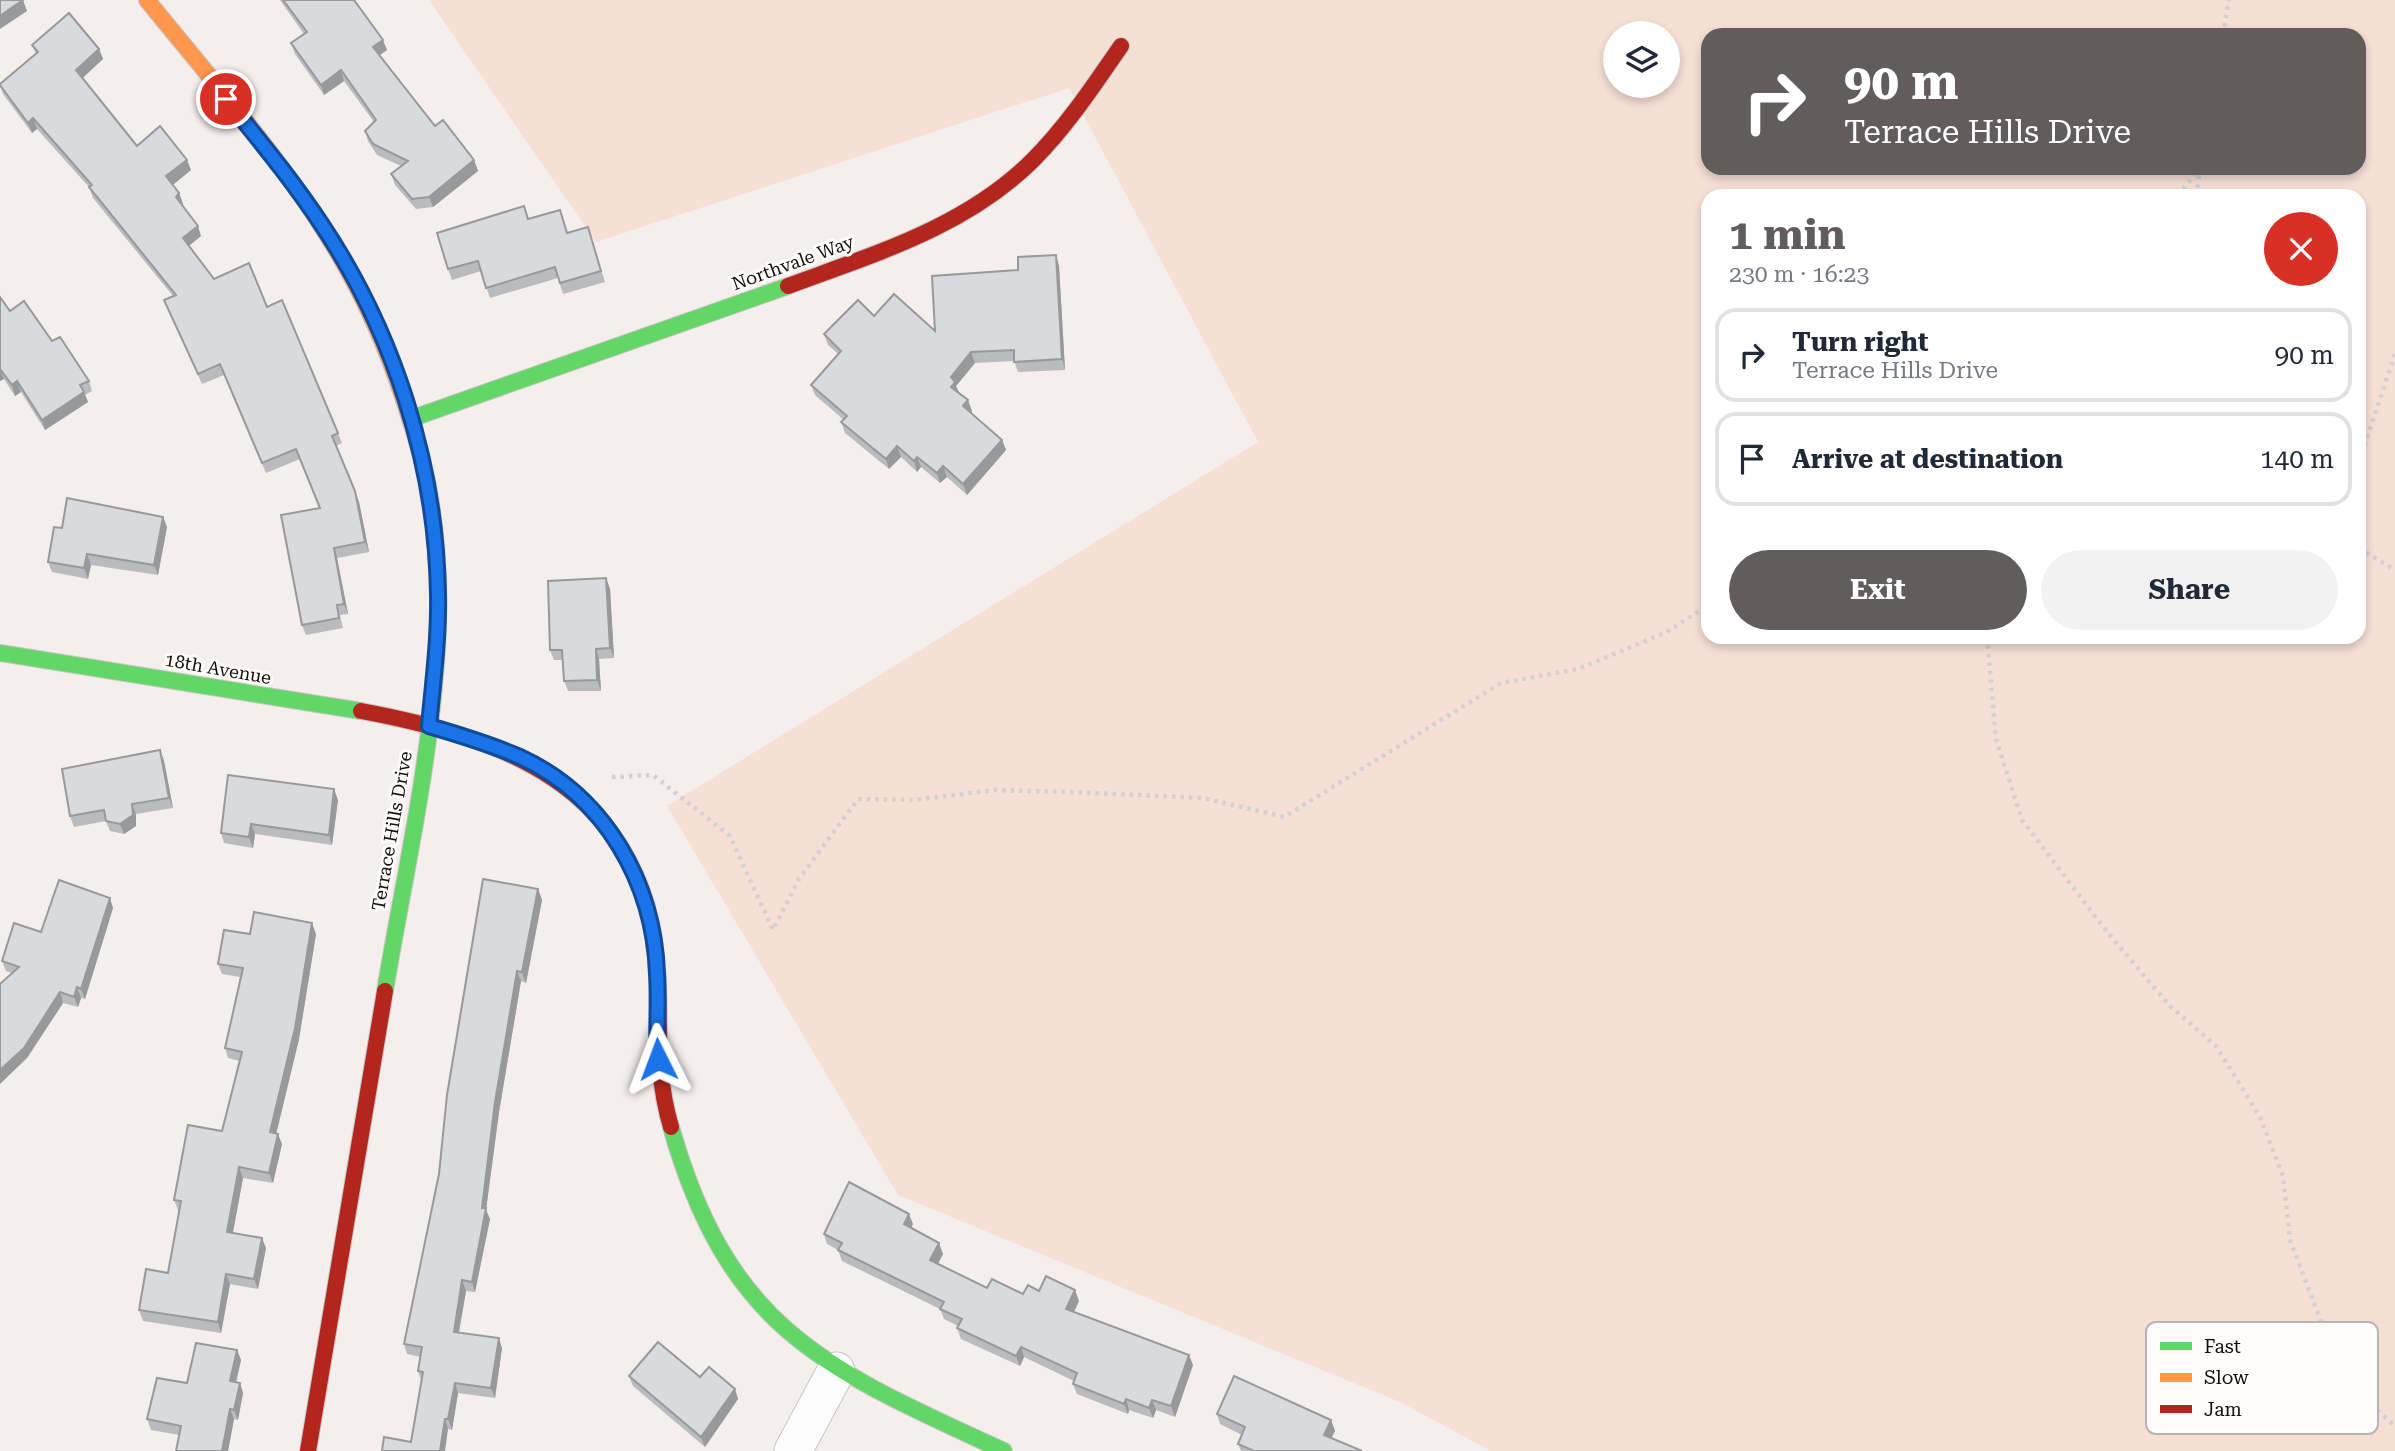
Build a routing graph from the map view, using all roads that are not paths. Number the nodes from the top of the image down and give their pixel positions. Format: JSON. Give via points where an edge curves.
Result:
{"nodes":[{"id":1,"x":147,"y":0,"type":"edge"},
{"id":2,"x":1121,"y":46,"type":"dead end"},
{"id":3,"x":412,"y":418,"type":"junction"},
{"id":4,"x":0,"y":653,"type":"edge"},
{"id":5,"x":429,"y":726,"type":"junction"},
{"id":6,"x":836,"y":1371,"type":"junction"},
{"id":7,"x":308,"y":1451,"type":"edge"},
{"id":8,"x":793,"y":1451,"type":"edge"},
{"id":9,"x":1004,"y":1451,"type":"edge"}],
"edges":[{"from":1,"to":3,"type":"street","name":"Terrace Hills Drive","via":[[323,226],[373,317]]},
{"from":2,"to":3,"type":"street","name":"Northvale Way","via":[[1040,156],[993,194],[927,233]]},
{"from":3,"to":5,"type":"street","name":"Terrace Hills Drive","via":[[437,556],[437,645]]},
{"from":4,"to":5,"type":"street","name":"18th Avenue"},
{"from":5,"to":6,"type":"street","name":"18th Avenue","via":[[521,758],[562,783],[598,816],[626,853],[644,894],[652,933],[658,1059],[668,1111],[707,1226],[759,1305]]},
{"from":5,"to":7,"type":"street","name":"Terrace Hills Drive"},
{"from":6,"to":8,"type":"street"},
{"from":6,"to":9,"type":"street","name":"18th Avenue"}]}
